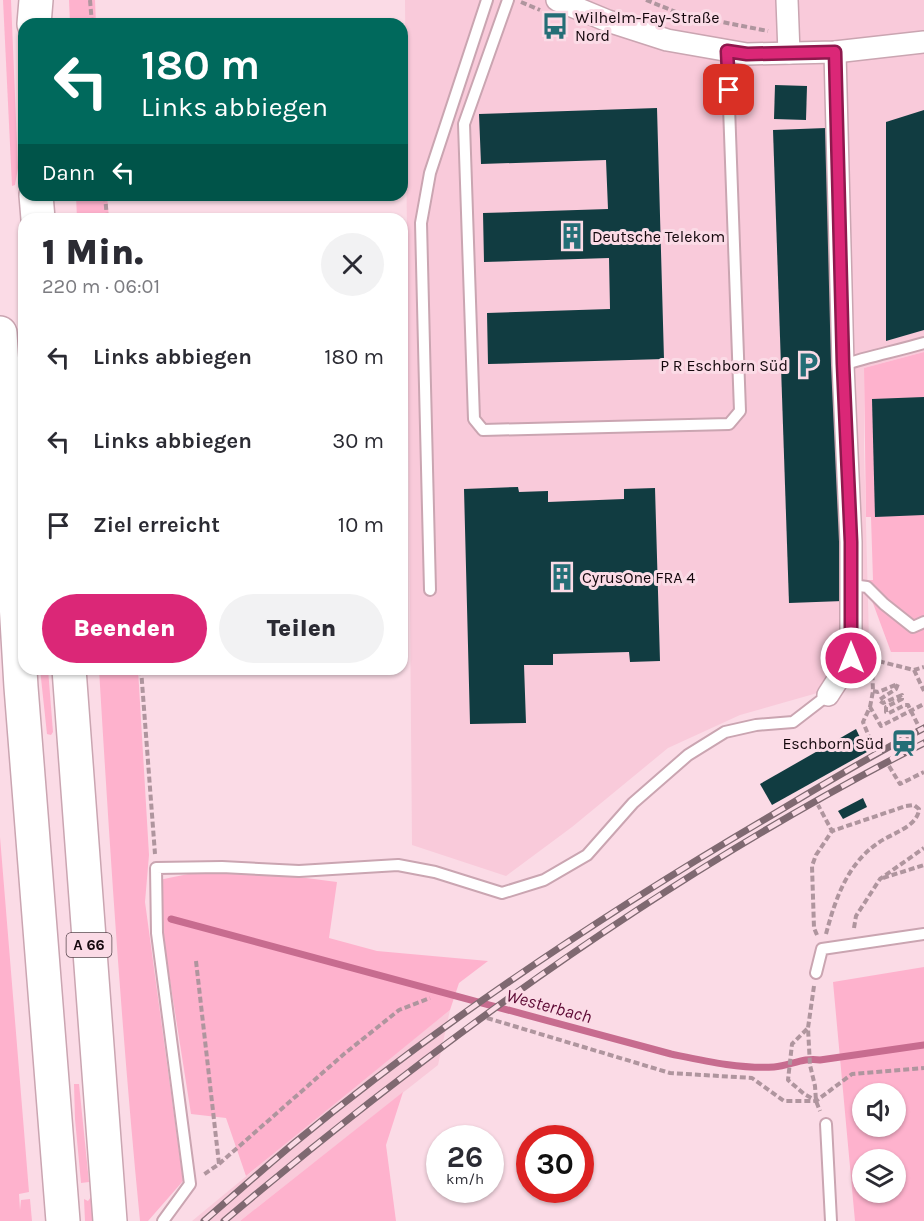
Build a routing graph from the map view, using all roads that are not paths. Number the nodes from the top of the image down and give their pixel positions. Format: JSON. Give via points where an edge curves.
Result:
{"nodes":[{"id":1,"x":26,"y":0,"type":"edge"},
{"id":2,"x":36,"y":0,"type":"edge"},
{"id":3,"x":487,"y":0,"type":"edge"},
{"id":4,"x":508,"y":0,"type":"edge"},
{"id":5,"x":557,"y":0,"type":"edge"},
{"id":6,"x":787,"y":0,"type":"edge"},
{"id":7,"x":27,"y":18,"type":"edge"},
{"id":8,"x":34,"y":18,"type":"edge"},
{"id":9,"x":924,"y":42,"type":"edge"},
{"id":10,"x":835,"y":52,"type":"junction"},
{"id":11,"x":737,"y":53,"type":"junction"},
{"id":12,"x":789,"y":53,"type":"junction"},
{"id":13,"x":0,"y":333,"type":"edge"},
{"id":14,"x":924,"y":343,"type":"edge"},
{"id":15,"x":843,"y":364,"type":"junction"},
{"id":16,"x":852,"y":585,"type":"junction"},
{"id":17,"x":430,"y":590,"type":"dead end"},
{"id":18,"x":924,"y":622,"type":"edge"},
{"id":19,"x":18,"y":636,"type":"edge"},
{"id":20,"x":20,"y":675,"type":"edge"},
{"id":21,"x":69,"y":675,"type":"edge"},
{"id":22,"x":828,"y":695,"type":"joint"},
{"id":23,"x":924,"y":934,"type":"edge"},
{"id":24,"x":816,"y":973,"type":"road end"},
{"id":25,"x":826,"y":1124,"type":"dead end"},
{"id":26,"x":63,"y":1221,"type":"edge"},
{"id":27,"x":110,"y":1221,"type":"edge"},
{"id":28,"x":163,"y":1221,"type":"edge"},
{"id":29,"x":831,"y":1221,"type":"edge"}],
"edges":[{"from":1,"to":7,"type":"highway"},
{"from":2,"to":8,"type":"highway"},
{"from":3,"to":17,"type":"lane","via":[[430,173],[421,223]]},
{"from":4,"to":11,"type":"lane","via":[[464,124],[474,419],[483,429],[729,424],[740,411]]},
{"from":5,"to":11,"type":"street","via":[[667,40]]},
{"from":6,"to":12,"type":"street"},
{"from":9,"to":10,"type":"street"},
{"from":10,"to":12,"type":"street"},
{"from":10,"to":15,"type":"street"},
{"from":11,"to":12,"type":"street"},
{"from":13,"to":19,"type":"highway","number":"A 66"},
{"from":14,"to":15,"type":"lane"},
{"from":15,"to":16,"type":"street"},
{"from":16,"to":18,"type":"lane","via":[[867,586],[913,627]]},
{"from":16,"to":22,"type":"street","via":[[851,658]]},
{"from":20,"to":26,"type":"highway","number":"A 66"},
{"from":21,"to":27,"type":"highway","number":"A 66"},
{"from":22,"to":28,"type":"lane","via":[[793,722],[725,732],[688,755],[633,803],[587,855],[544,880],[502,893],[398,865],[299,871],[156,868],[157,933],[190,1184]]},
{"from":23,"to":24,"type":"lane","via":[[822,949]]},
{"from":25,"to":29,"type":"lane"}]}
